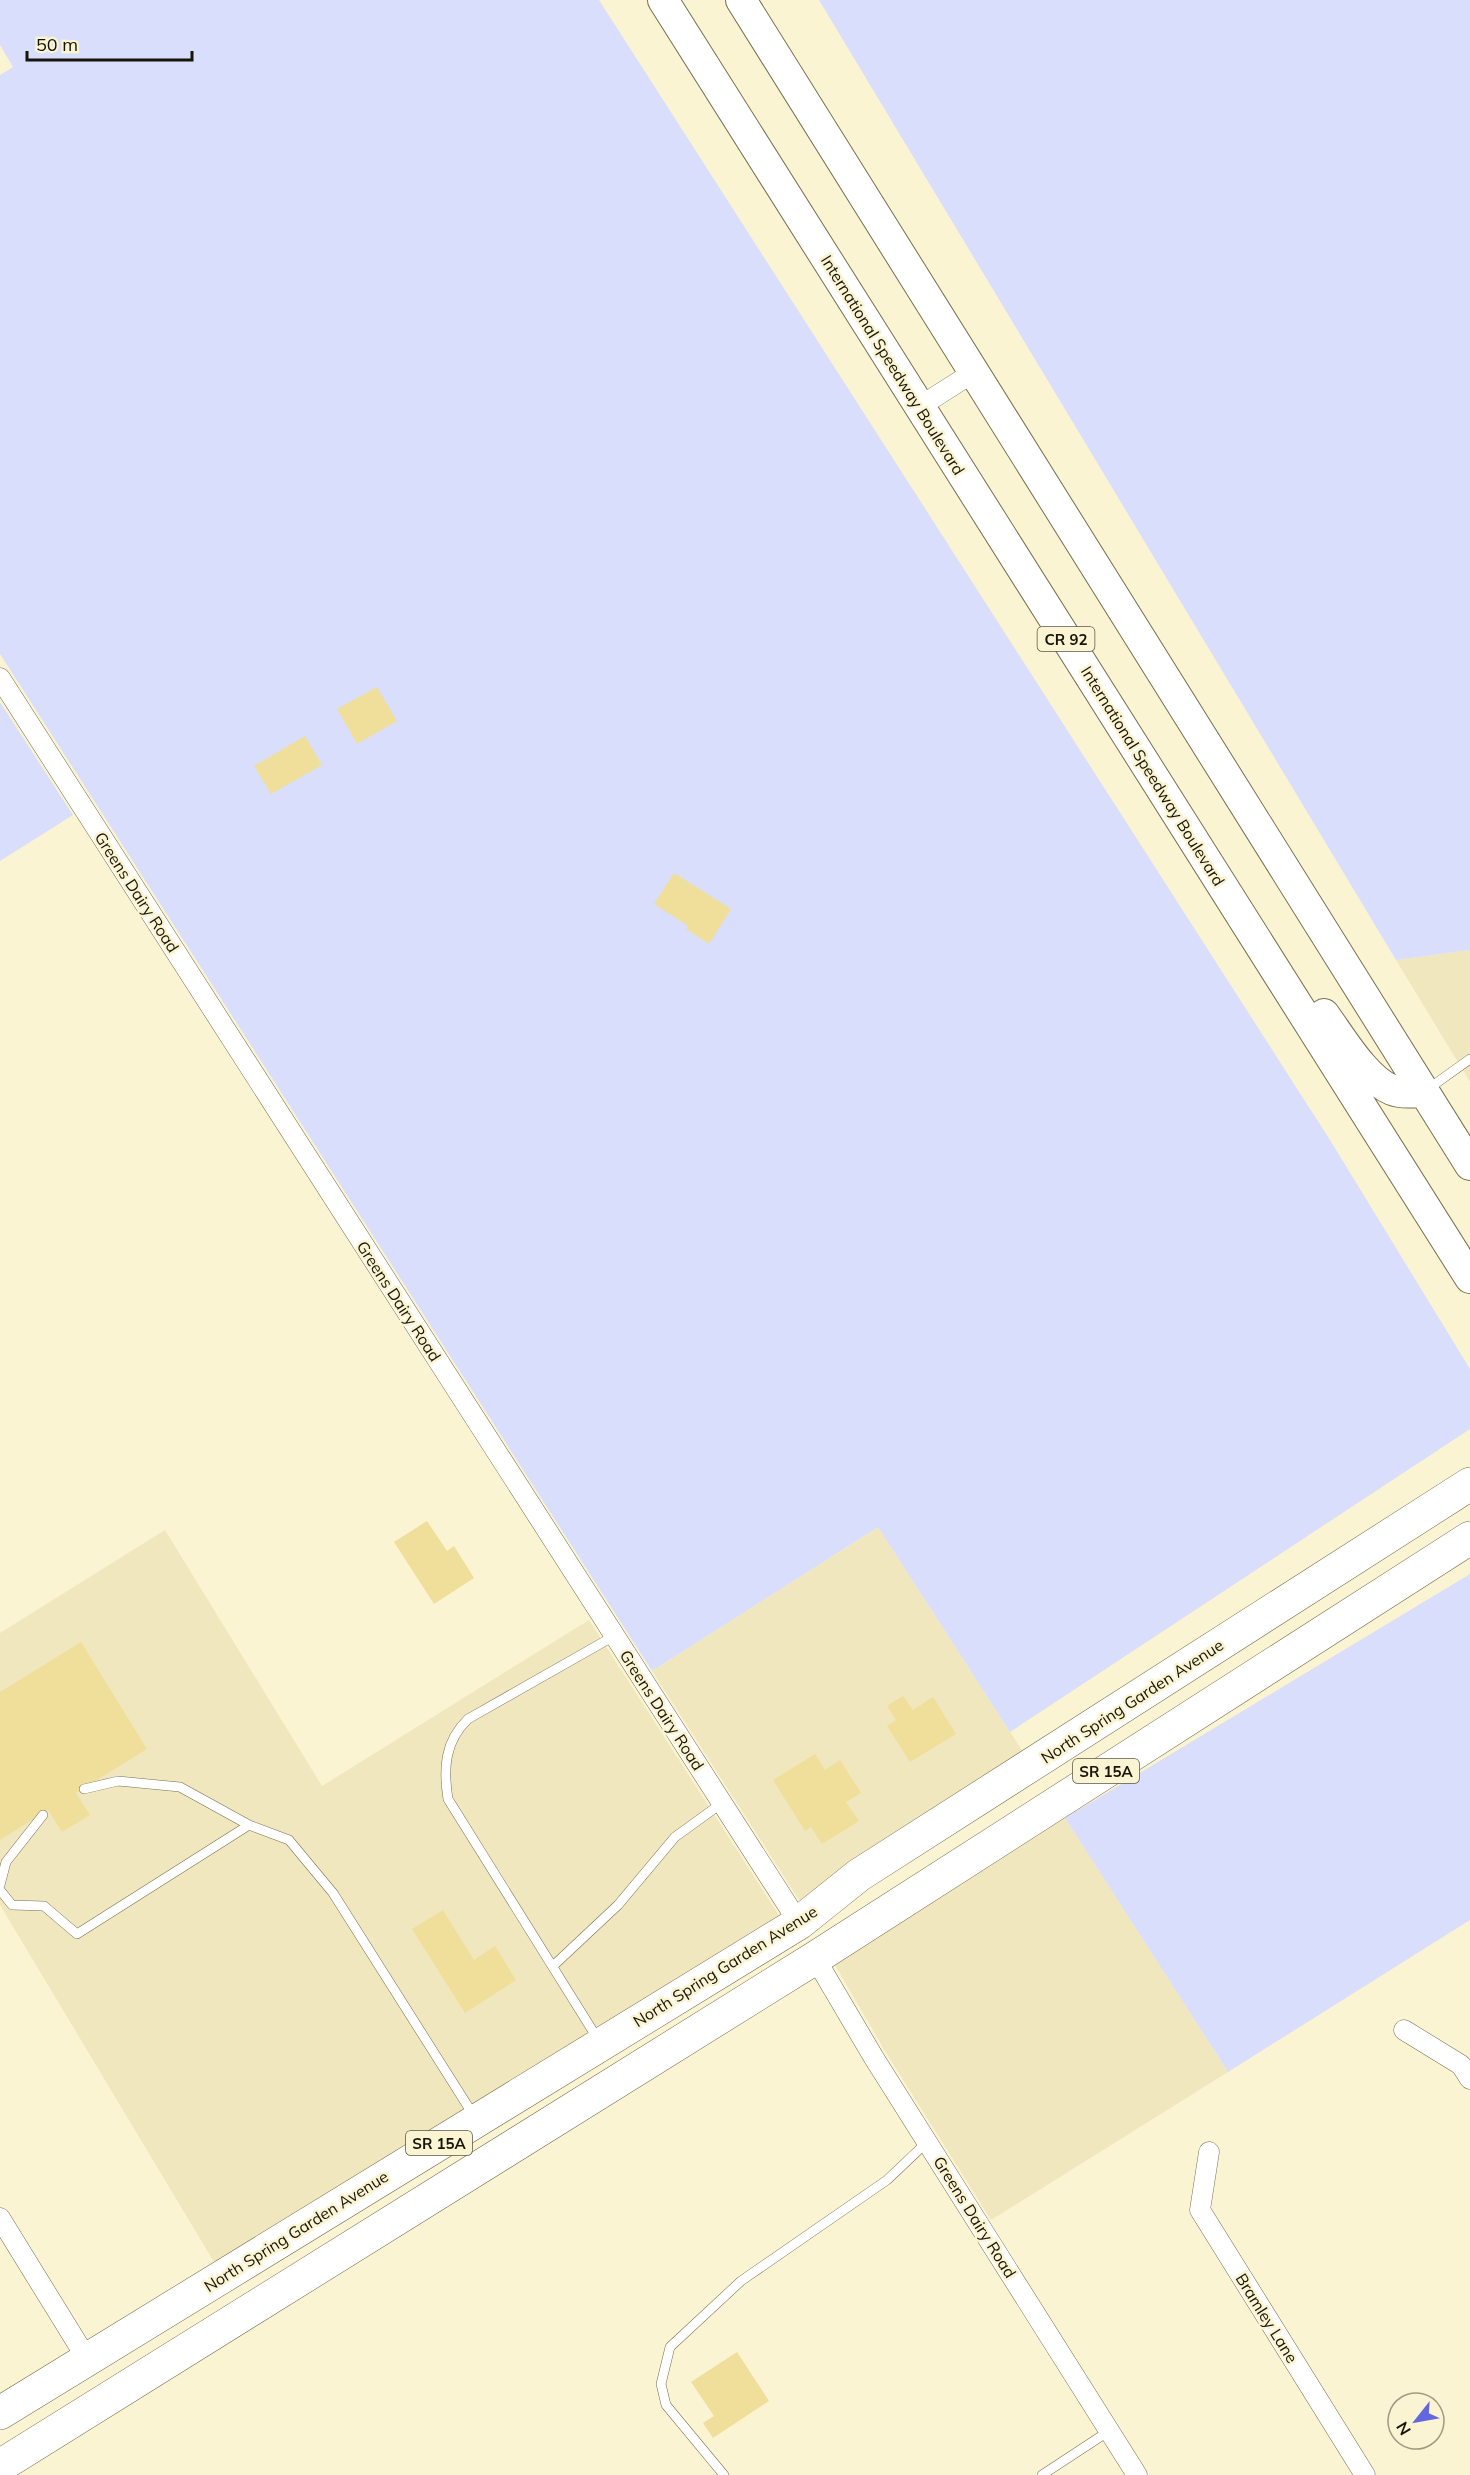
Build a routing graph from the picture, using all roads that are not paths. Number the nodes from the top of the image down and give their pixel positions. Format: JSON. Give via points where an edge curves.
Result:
{"nodes":[{"id":1,"x":663,"y":0,"type":"edge"},
{"id":2,"x":741,"y":0,"type":"edge"},
{"id":3,"x":974,"y":372,"type":"junction"},
{"id":4,"x":920,"y":407,"type":"junction"},
{"id":5,"x":0,"y":678,"type":"edge"},
{"id":6,"x":1196,"y":844,"type":"junction"},
{"id":7,"x":1470,"y":1059,"type":"edge"},
{"id":8,"x":1424,"y":1091,"type":"junction"},
{"id":9,"x":1470,"y":1165,"type":"edge"},
{"id":10,"x":1470,"y":1278,"type":"edge"},
{"id":11,"x":1470,"y":1484,"type":"edge"},
{"id":12,"x":1470,"y":1538,"type":"edge"},
{"id":13,"x":614,"y":1636,"type":"junction"},
{"id":14,"x":84,"y":1790,"type":"dead end"},
{"id":15,"x":722,"y":1803,"type":"junction"},
{"id":16,"x":43,"y":1815,"type":"dead end"},
{"id":17,"x":249,"y":1825,"type":"junction"},
{"id":18,"x":859,"y":1875,"type":"junction"},
{"id":19,"x":0,"y":1885,"type":"edge"},
{"id":20,"x":0,"y":1890,"type":"edge"},
{"id":21,"x":799,"y":1923,"type":"junction"},
{"id":22,"x":815,"y":1958,"type":"junction"},
{"id":23,"x":554,"y":1966,"type":"junction"},
{"id":24,"x":741,"y":2004,"type":"junction"},
{"id":25,"x":1404,"y":2030,"type":"dead end"},
{"id":26,"x":601,"y":2044,"type":"junction"},
{"id":27,"x":1470,"y":2079,"type":"edge"},
{"id":28,"x":477,"y":2120,"type":"junction"},
{"id":29,"x":927,"y":2142,"type":"junction"},
{"id":30,"x":1209,"y":2152,"type":"dead end"},
{"id":31,"x":0,"y":2218,"type":"edge"},
{"id":32,"x":87,"y":2359,"type":"junction"},
{"id":33,"x":0,"y":2413,"type":"edge"},
{"id":34,"x":1109,"y":2431,"type":"junction"},
{"id":35,"x":0,"y":2466,"type":"edge"},
{"id":36,"x":724,"y":2475,"type":"edge"},
{"id":37,"x":1042,"y":2475,"type":"edge"},
{"id":38,"x":1137,"y":2475,"type":"edge"},
{"id":39,"x":1365,"y":2475,"type":"edge"}],
"edges":[{"from":1,"to":4,"type":"main road","name":"International Speedway Boulevard","number":"CR 92"},
{"from":2,"to":3,"type":"main road"},
{"from":3,"to":4,"type":"street"},
{"from":3,"to":8,"type":"main road"},
{"from":4,"to":6,"type":"main road","name":"International Speedway Boulevard","number":"CR 92"},
{"from":5,"to":13,"type":"street","name":"Greens Dairy Road"},
{"from":6,"to":8,"type":"main road","via":[[1371,1076],[1392,1090],[1410,1094]]},
{"from":6,"to":10,"type":"main road","name":"International Speedway Boulevard","number":"CR 92"},
{"from":7,"to":8,"type":"lane"},
{"from":8,"to":9,"type":"main road"},
{"from":11,"to":18,"type":"highway","name":"North Spring Garden Avenue","number":"SR 15A"},
{"from":12,"to":22,"type":"highway","number":"SR 15A"},
{"from":13,"to":15,"type":"street","name":"Greens Dairy Road"},
{"from":13,"to":23,"type":"lane","via":[[468,1719],[457,1730],[448,1750],[444,1777],[448,1799]]},
{"from":14,"to":17,"type":"lane","via":[[118,1781],[180,1787]]},
{"from":15,"to":21,"type":"street","name":"Greens Dairy Road"},
{"from":15,"to":23,"type":"lane","via":[[675,1837],[618,1905]]},
{"from":16,"to":19,"type":"lane","via":[[6,1862]]},
{"from":17,"to":20,"type":"lane","via":[[77,1934],[44,1905],[12,1905]]},
{"from":17,"to":28,"type":"lane","via":[[289,1840],[333,1893]]},
{"from":18,"to":21,"type":"highway","name":"North Spring Garden Avenue","number":"SR 15A"},
{"from":18,"to":22,"type":"highway","via":[[829,1918]]},
{"from":21,"to":24,"type":"highway","via":[[783,1937]]},
{"from":21,"to":26,"type":"highway","name":"North Spring Garden Avenue","number":"SR 15A"},
{"from":22,"to":24,"type":"highway","number":"SR 15A"},
{"from":22,"to":29,"type":"street","name":"Greens Dairy Road"},
{"from":23,"to":26,"type":"lane"},
{"from":24,"to":35,"type":"highway","number":"SR 15A"},
{"from":25,"to":27,"type":"street","via":[[1461,2065]]},
{"from":26,"to":28,"type":"highway","name":"North Spring Garden Avenue","number":"SR 15A"},
{"from":28,"to":32,"type":"highway","name":"North Spring Garden Avenue","number":"SR 15A"},
{"from":29,"to":34,"type":"street","name":"Greens Dairy Road"},
{"from":29,"to":36,"type":"lane","via":[[887,2180],[741,2281],[670,2347],[661,2384],[666,2405]]},
{"from":30,"to":39,"type":"street","name":"Bramley Lane","via":[[1200,2210]]},
{"from":31,"to":32,"type":"street"},
{"from":32,"to":33,"type":"highway","name":"North Spring Garden Avenue","number":"SR 15A"},
{"from":34,"to":37,"type":"lane"},
{"from":34,"to":38,"type":"street","name":"Greens Dairy Road"}]}
